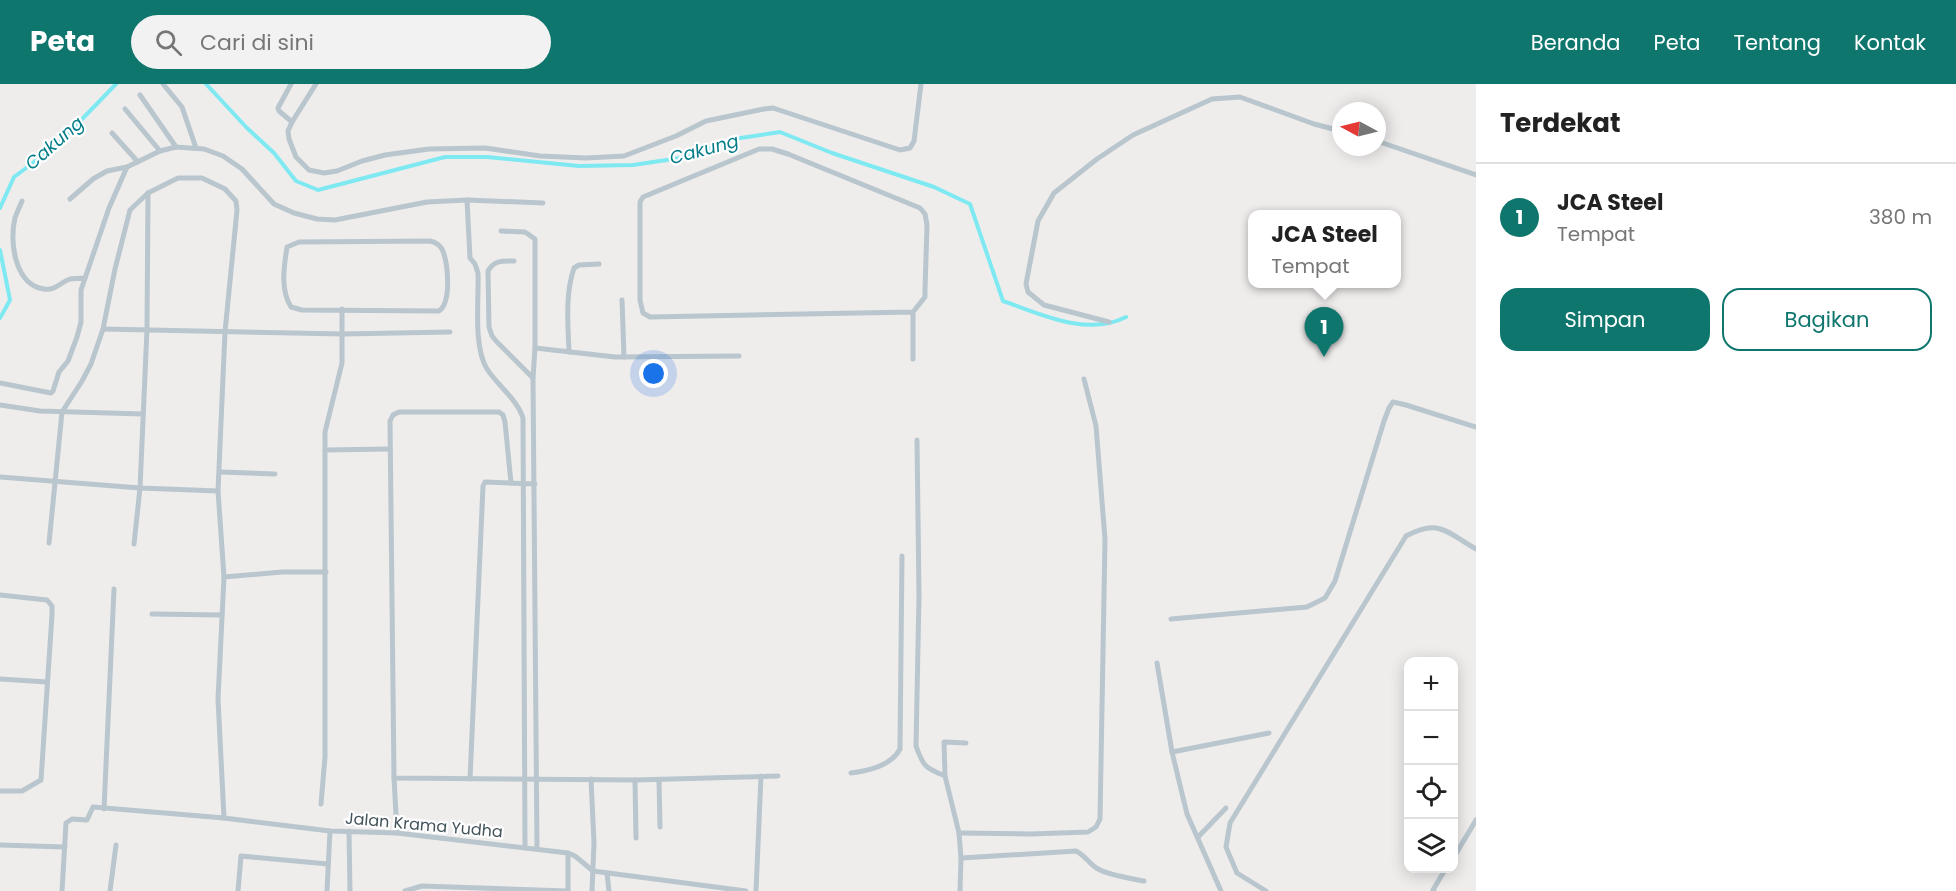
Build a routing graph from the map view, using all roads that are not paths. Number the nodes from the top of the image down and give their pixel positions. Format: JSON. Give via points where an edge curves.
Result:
{"nodes":[{"id":1,"x":163,"y":84,"type":"edge"},
{"id":2,"x":291,"y":84,"type":"edge"},
{"id":3,"x":316,"y":84,"type":"edge"},
{"id":4,"x":921,"y":84,"type":"edge"},
{"id":5,"x":140,"y":95,"type":"dead end"},
{"id":6,"x":125,"y":109,"type":"dead end"},
{"id":7,"x":292,"y":122,"type":"junction"},
{"id":8,"x":1332,"y":129,"type":"edge"},
{"id":9,"x":112,"y":133,"type":"dead end"},
{"id":10,"x":1386,"y":144,"type":"edge"},
{"id":11,"x":176,"y":147,"type":"junction"},
{"id":12,"x":196,"y":148,"type":"junction"},
{"id":13,"x":160,"y":152,"type":"junction"},
{"id":14,"x":138,"y":162,"type":"junction"},
{"id":15,"x":127,"y":167,"type":"junction"},
{"id":16,"x":1476,"y":175,"type":"edge"},
{"id":17,"x":148,"y":193,"type":"junction"},
{"id":18,"x":70,"y":199,"type":"dead end"},
{"id":19,"x":467,"y":200,"type":"junction"},
{"id":20,"x":22,"y":201,"type":"dead end"},
{"id":21,"x":543,"y":203,"type":"dead end"},
{"id":22,"x":501,"y":231,"type":"dead end"},
{"id":23,"x":514,"y":261,"type":"dead end"},
{"id":24,"x":600,"y":264,"type":"dead end"},
{"id":25,"x":84,"y":278,"type":"junction"},
{"id":26,"x":622,"y":300,"type":"dead end"},
{"id":27,"x":342,"y":309,"type":"junction"},
{"id":28,"x":913,"y":312,"type":"junction"},
{"id":29,"x":1109,"y":322,"type":"dead end"},
{"id":30,"x":103,"y":329,"type":"junction"},
{"id":31,"x":147,"y":329,"type":"junction"},
{"id":32,"x":225,"y":332,"type":"junction"},
{"id":33,"x":450,"y":332,"type":"dead end"},
{"id":34,"x":343,"y":334,"type":"junction"},
{"id":35,"x":535,"y":348,"type":"junction"},
{"id":36,"x":569,"y":352,"type":"junction"},
{"id":37,"x":739,"y":356,"type":"dead end"},
{"id":38,"x":624,"y":357,"type":"junction"},
{"id":39,"x":913,"y":359,"type":"dead end"},
{"id":40,"x":533,"y":378,"type":"junction"},
{"id":41,"x":1084,"y":379,"type":"dead end"},
{"id":42,"x":0,"y":383,"type":"edge"},
{"id":43,"x":0,"y":405,"type":"edge"},
{"id":44,"x":62,"y":412,"type":"junction"},
{"id":45,"x":143,"y":414,"type":"junction"},
{"id":46,"x":1476,"y":428,"type":"edge"},
{"id":47,"x":917,"y":440,"type":"dead end"},
{"id":48,"x":390,"y":449,"type":"junction"},
{"id":49,"x":325,"y":450,"type":"junction"},
{"id":50,"x":220,"y":472,"type":"junction"},
{"id":51,"x":275,"y":474,"type":"dead end"},
{"id":52,"x":0,"y":477,"type":"edge"},
{"id":53,"x":57,"y":480,"type":"junction"},
{"id":54,"x":511,"y":483,"type":"junction"},
{"id":55,"x":523,"y":484,"type":"junction"},
{"id":56,"x":535,"y":484,"type":"junction"},
{"id":57,"x":140,"y":488,"type":"junction"},
{"id":58,"x":218,"y":491,"type":"junction"},
{"id":59,"x":49,"y":543,"type":"dead end"},
{"id":60,"x":134,"y":544,"type":"dead end"},
{"id":61,"x":1476,"y":549,"type":"edge"},
{"id":62,"x":902,"y":556,"type":"dead end"},
{"id":63,"x":326,"y":572,"type":"junction"},
{"id":64,"x":224,"y":577,"type":"junction"},
{"id":65,"x":114,"y":589,"type":"dead end"},
{"id":66,"x":0,"y":595,"type":"edge"},
{"id":67,"x":152,"y":614,"type":"dead end"},
{"id":68,"x":222,"y":615,"type":"junction"},
{"id":69,"x":1171,"y":619,"type":"dead end"},
{"id":70,"x":1157,"y":663,"type":"dead end"},
{"id":71,"x":0,"y":679,"type":"edge"},
{"id":72,"x":47,"y":682,"type":"junction"},
{"id":73,"x":1269,"y":732,"type":"dead end"},
{"id":74,"x":966,"y":743,"type":"dead end"},
{"id":75,"x":1172,"y":752,"type":"junction"},
{"id":76,"x":850,"y":773,"type":"dead end"},
{"id":77,"x":760,"y":776,"type":"junction"},
{"id":78,"x":778,"y":776,"type":"dead end"},
{"id":79,"x":945,"y":776,"type":"junction"},
{"id":80,"x":394,"y":778,"type":"junction"},
{"id":81,"x":470,"y":778,"type":"junction"},
{"id":82,"x":524,"y":779,"type":"junction"},
{"id":83,"x":591,"y":779,"type":"junction"},
{"id":84,"x":536,"y":780,"type":"junction"},
{"id":85,"x":635,"y":780,"type":"junction"},
{"id":86,"x":660,"y":780,"type":"junction"},
{"id":87,"x":0,"y":790,"type":"edge"},
{"id":88,"x":321,"y":804,"type":"dead end"},
{"id":89,"x":1226,"y":807,"type":"dead end"},
{"id":90,"x":104,"y":809,"type":"junction"},
{"id":91,"x":224,"y":818,"type":"junction"},
{"id":92,"x":1476,"y":820,"type":"edge"},
{"id":93,"x":660,"y":827,"type":"dead end"},
{"id":94,"x":330,"y":831,"type":"junction"},
{"id":95,"x":349,"y":831,"type":"junction"},
{"id":96,"x":397,"y":833,"type":"junction"},
{"id":97,"x":959,"y":833,"type":"junction"},
{"id":98,"x":1198,"y":837,"type":"junction"},
{"id":99,"x":636,"y":838,"type":"dead end"},
{"id":100,"x":0,"y":845,"type":"edge"},
{"id":101,"x":116,"y":845,"type":"dead end"},
{"id":102,"x":65,"y":847,"type":"junction"},
{"id":103,"x":525,"y":847,"type":"junction"},
{"id":104,"x":537,"y":849,"type":"junction"},
{"id":105,"x":1458,"y":849,"type":"edge"},
{"id":106,"x":568,"y":853,"type":"junction"},
{"id":107,"x":961,"y":858,"type":"junction"},
{"id":108,"x":328,"y":864,"type":"junction"},
{"id":109,"x":593,"y":871,"type":"junction"},
{"id":110,"x":607,"y":873,"type":"junction"},
{"id":111,"x":1443,"y":873,"type":"edge"},
{"id":112,"x":1144,"y":881,"type":"dead end"},
{"id":113,"x":62,"y":891,"type":"edge"},
{"id":114,"x":110,"y":891,"type":"edge"},
{"id":115,"x":238,"y":891,"type":"edge"},
{"id":116,"x":327,"y":891,"type":"edge"},
{"id":117,"x":351,"y":891,"type":"edge"},
{"id":118,"x":405,"y":891,"type":"edge"},
{"id":119,"x":568,"y":891,"type":"edge"},
{"id":120,"x":592,"y":891,"type":"edge"},
{"id":121,"x":609,"y":891,"type":"edge"},
{"id":122,"x":746,"y":891,"type":"edge"},
{"id":123,"x":756,"y":891,"type":"edge"},
{"id":124,"x":960,"y":891,"type":"edge"},
{"id":125,"x":1221,"y":891,"type":"edge"},
{"id":126,"x":1266,"y":891,"type":"edge"},
{"id":127,"x":1433,"y":891,"type":"edge"}],
"edges":[{"from":1,"to":12,"type":"lane","via":[[182,107]]},
{"from":2,"to":7,"type":"lane","via":[[278,108]]},
{"from":3,"to":7,"type":"lane"},
{"from":4,"to":7,"type":"lane","via":[[914,141],[910,148],[900,150],[773,108],[706,121],[624,156],[586,158],[485,148],[429,149],[362,160],[324,172],[309,170],[296,157],[288,131]]},
{"from":5,"to":11,"type":"lane"},
{"from":6,"to":13,"type":"lane"},
{"from":8,"to":29,"type":"lane","via":[[1240,97],[1212,99],[1133,135],[1054,193],[1038,221],[1026,284],[1028,292],[1044,305]]},
{"from":9,"to":14,"type":"lane"},
{"from":10,"to":16,"type":"lane"},
{"from":11,"to":12,"type":"lane"},
{"from":11,"to":13,"type":"lane"},
{"from":12,"to":19,"type":"lane","via":[[223,156],[242,169],[274,204],[308,218],[335,220],[420,203]]},
{"from":13,"to":14,"type":"lane"},
{"from":14,"to":15,"type":"lane"},
{"from":15,"to":18,"type":"lane","via":[[107,171]]},
{"from":15,"to":25,"type":"lane"},
{"from":17,"to":30,"type":"lane","via":[[130,210]]},
{"from":17,"to":31,"type":"lane"},
{"from":17,"to":32,"type":"lane","via":[[178,178],[202,178],[225,189],[236,201],[238,222]]},
{"from":19,"to":21,"type":"lane"},
{"from":19,"to":55,"type":"lane","via":[[470,258],[478,273],[479,350],[486,367],[523,418]]},
{"from":20,"to":25,"type":"lane","via":[[14,229],[19,272],[29,284],[44,289]]},
{"from":22,"to":35,"type":"lane","via":[[525,232],[535,239]]},
{"from":23,"to":40,"type":"lane","via":[[499,261],[488,271],[489,327],[497,342]]},
{"from":24,"to":36,"type":"lane","via":[[579,265],[571,276]]},
{"from":25,"to":42,"type":"lane","via":[[77,337],[52,393]]},
{"from":26,"to":38,"type":"lane"},
{"from":27,"to":27,"type":"lane","via":[[439,311],[448,291],[442,250],[430,241],[299,242],[287,247],[284,287],[291,307]]},
{"from":27,"to":34,"type":"lane"},
{"from":28,"to":28,"type":"lane","via":[[651,317],[643,313],[640,300],[640,202],[643,197],[759,149],[807,160],[920,208],[925,214],[925,297]]},
{"from":28,"to":39,"type":"lane"},
{"from":30,"to":31,"type":"lane"},
{"from":30,"to":44,"type":"lane","via":[[87,373]]},
{"from":31,"to":32,"type":"lane"},
{"from":31,"to":45,"type":"lane"},
{"from":32,"to":34,"type":"lane"},
{"from":32,"to":50,"type":"lane"},
{"from":33,"to":34,"type":"lane"},
{"from":34,"to":49,"type":"lane","via":[[342,363],[327,423]]},
{"from":35,"to":36,"type":"lane"},
{"from":35,"to":40,"type":"lane"},
{"from":36,"to":38,"type":"lane"},
{"from":37,"to":38,"type":"lane"},
{"from":40,"to":56,"type":"lane"},
{"from":41,"to":97,"type":"lane","via":[[1096,426],[1105,539],[1100,819],[1088,832]]},
{"from":43,"to":44,"type":"lane"},
{"from":44,"to":45,"type":"lane"},
{"from":44,"to":53,"type":"lane"},
{"from":45,"to":57,"type":"lane"},
{"from":46,"to":69,"type":"lane","via":[[1393,402],[1335,581],[1325,597],[1307,606]]},
{"from":47,"to":79,"type":"lane","via":[[916,746],[927,769]]},
{"from":48,"to":49,"type":"lane"},
{"from":48,"to":54,"type":"lane","via":[[390,421],[399,412],[499,411],[505,422]]},
{"from":48,"to":80,"type":"lane"},
{"from":49,"to":63,"type":"lane"},
{"from":50,"to":51,"type":"lane"},
{"from":50,"to":58,"type":"lane"},
{"from":52,"to":53,"type":"lane"},
{"from":53,"to":57,"type":"lane"},
{"from":53,"to":59,"type":"lane"},
{"from":54,"to":55,"type":"lane"},
{"from":54,"to":81,"type":"lane","via":[[485,482],[483,486]]},
{"from":55,"to":56,"type":"lane"},
{"from":55,"to":82,"type":"lane"},
{"from":56,"to":84,"type":"lane"},
{"from":57,"to":58,"type":"lane"},
{"from":57,"to":60,"type":"lane"},
{"from":58,"to":64,"type":"lane"},
{"from":61,"to":126,"type":"lane","via":[[1437,526],[1422,527],[1406,536],[1230,823],[1226,846],[1237,873]]},
{"from":62,"to":76,"type":"lane","via":[[900,748],[888,762]]},
{"from":63,"to":64,"type":"lane"},
{"from":63,"to":88,"type":"lane"},
{"from":64,"to":68,"type":"lane"},
{"from":65,"to":90,"type":"lane"},
{"from":66,"to":72,"type":"lane","via":[[47,600],[52,606]]},
{"from":67,"to":68,"type":"lane"},
{"from":68,"to":91,"type":"lane","via":[[218,699]]},
{"from":70,"to":75,"type":"lane"},
{"from":71,"to":72,"type":"lane"},
{"from":72,"to":87,"type":"lane","via":[[41,780],[22,791]]},
{"from":73,"to":75,"type":"lane"},
{"from":74,"to":79,"type":"lane","via":[[944,742]]},
{"from":75,"to":98,"type":"lane","via":[[1187,814]]},
{"from":77,"to":78,"type":"lane"},
{"from":77,"to":86,"type":"lane"},
{"from":77,"to":123,"type":"lane"},
{"from":79,"to":97,"type":"lane"},
{"from":80,"to":81,"type":"lane"},
{"from":80,"to":96,"type":"lane"},
{"from":81,"to":82,"type":"lane"},
{"from":82,"to":84,"type":"lane"},
{"from":82,"to":103,"type":"lane"},
{"from":83,"to":84,"type":"lane"},
{"from":83,"to":85,"type":"lane"},
{"from":83,"to":109,"type":"lane"},
{"from":84,"to":104,"type":"lane"},
{"from":85,"to":86,"type":"lane"},
{"from":85,"to":99,"type":"lane"},
{"from":86,"to":93,"type":"lane"},
{"from":89,"to":98,"type":"lane"},
{"from":90,"to":91,"type":"lane","name":"Jalan Krama Yudha"},
{"from":90,"to":102,"type":"lane","name":"Jalan Krama Yudha","via":[[93,807],[87,820],[72,819],[66,823]]},
{"from":91,"to":94,"type":"lane","name":"Jalan Krama Yudha"},
{"from":92,"to":105,"type":"lane"},
{"from":94,"to":95,"type":"lane","name":"Jalan Krama Yudha"},
{"from":94,"to":108,"type":"lane"},
{"from":95,"to":96,"type":"lane","name":"Jalan Krama Yudha"},
{"from":95,"to":117,"type":"lane"},
{"from":96,"to":103,"type":"lane","name":"Jalan Krama Yudha"},
{"from":97,"to":107,"type":"lane"},
{"from":98,"to":125,"type":"lane"},
{"from":100,"to":102,"type":"lane"},
{"from":101,"to":114,"type":"lane"},
{"from":102,"to":113,"type":"lane"},
{"from":103,"to":104,"type":"lane","name":"Jalan Krama Yudha"},
{"from":104,"to":106,"type":"lane","name":"Jalan Krama Yudha"},
{"from":106,"to":109,"type":"lane","name":"Jalan Krama Yudha"},
{"from":106,"to":119,"type":"lane"},
{"from":107,"to":112,"type":"lane","via":[[1076,851],[1100,871]]},
{"from":107,"to":124,"type":"lane"},
{"from":108,"to":115,"type":"lane","via":[[241,856]]},
{"from":108,"to":116,"type":"lane"},
{"from":109,"to":110,"type":"lane","name":"Jalan Krama Yudha"},
{"from":109,"to":120,"type":"lane"},
{"from":110,"to":121,"type":"lane"},
{"from":110,"to":122,"type":"lane","name":"Jalan Krama Yudha"},
{"from":111,"to":127,"type":"lane"},
{"from":118,"to":119,"type":"lane","via":[[422,886]]}]}
